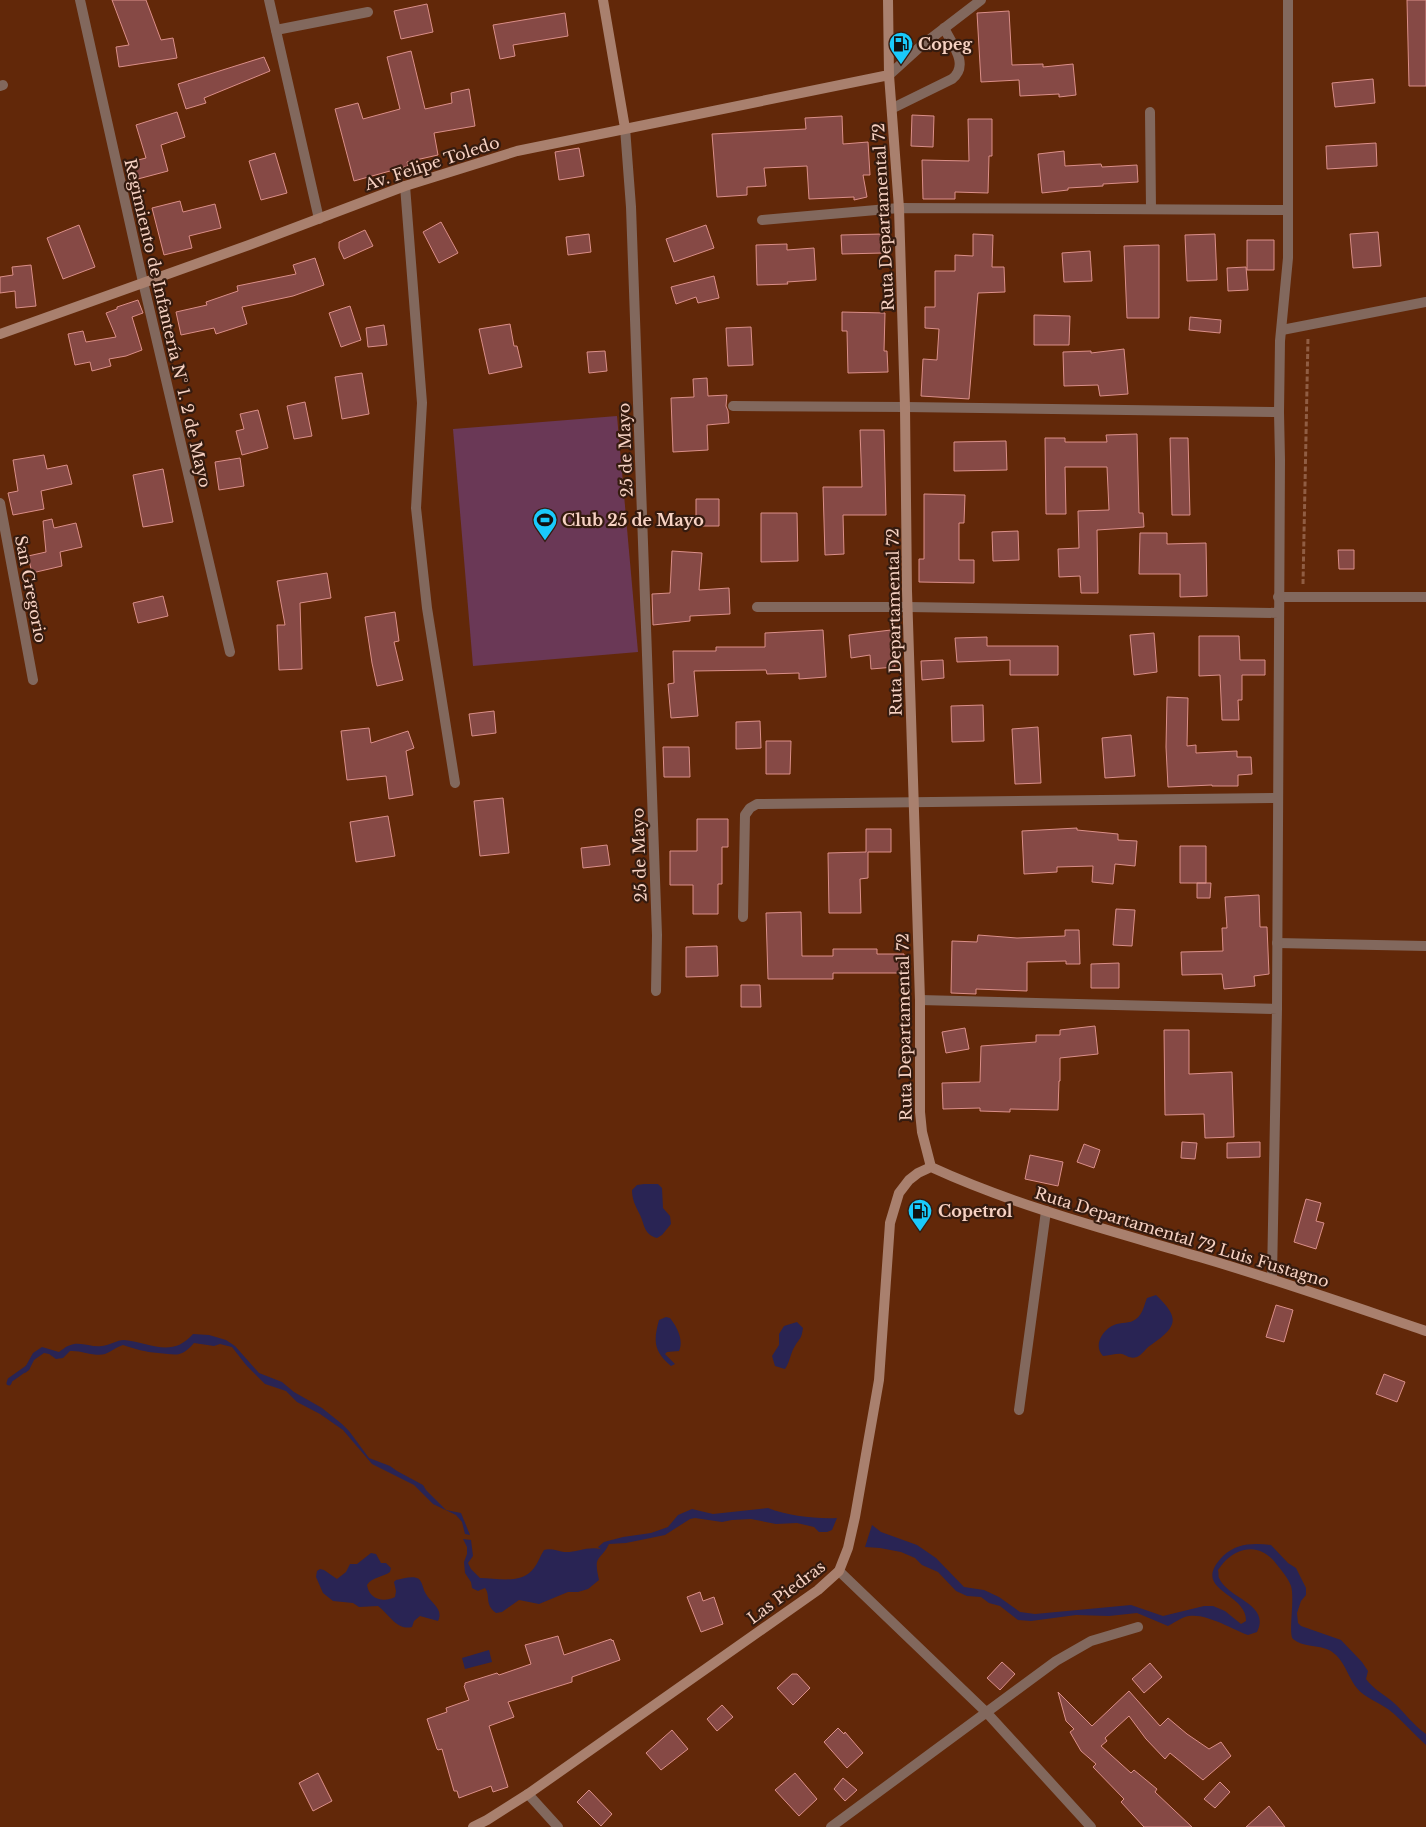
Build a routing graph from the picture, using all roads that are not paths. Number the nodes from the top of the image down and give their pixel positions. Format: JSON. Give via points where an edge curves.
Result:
{"nodes":[{"id":1,"x":80,"y":0,"type":"edge"},
{"id":2,"x":269,"y":0,"type":"edge"},
{"id":3,"x":603,"y":0,"type":"edge"},
{"id":4,"x":888,"y":0,"type":"edge"},
{"id":5,"x":981,"y":0,"type":"edge"},
{"id":6,"x":1288,"y":0,"type":"edge"},
{"id":7,"x":368,"y":12,"type":"dead end"},
{"id":8,"x":944,"y":28,"type":"junction"},
{"id":9,"x":276,"y":30,"type":"junction"},
{"id":10,"x":889,"y":75,"type":"junction"},
{"id":11,"x":892,"y":108,"type":"junction"},
{"id":12,"x":1150,"y":112,"type":"dead end"},
{"id":13,"x":625,"y":128,"type":"junction"},
{"id":14,"x":405,"y":186,"type":"junction"},
{"id":15,"x":898,"y":208,"type":"junction"},
{"id":16,"x":1150,"y":209,"type":"junction"},
{"id":17,"x":1288,"y":210,"type":"junction"},
{"id":18,"x":319,"y":219,"type":"junction"},
{"id":19,"x":762,"y":220,"type":"dead end"},
{"id":20,"x":143,"y":282,"type":"junction"},
{"id":21,"x":1426,"y":302,"type":"edge"},
{"id":22,"x":1282,"y":330,"type":"junction"},
{"id":23,"x":0,"y":334,"type":"edge"},
{"id":24,"x":733,"y":406,"type":"dead end"},
{"id":25,"x":905,"y":407,"type":"junction"},
{"id":26,"x":1279,"y":412,"type":"junction"},
{"id":27,"x":0,"y":503,"type":"edge"},
{"id":28,"x":1278,"y":597,"type":"junction"},
{"id":29,"x":1426,"y":597,"type":"edge"},
{"id":30,"x":757,"y":607,"type":"dead end"},
{"id":31,"x":908,"y":607,"type":"junction"},
{"id":32,"x":1278,"y":613,"type":"junction"},
{"id":33,"x":230,"y":652,"type":"dead end"},
{"id":34,"x":33,"y":680,"type":"dead end"},
{"id":35,"x":454,"y":783,"type":"dead end"},
{"id":36,"x":1278,"y":798,"type":"junction"},
{"id":37,"x":914,"y":803,"type":"junction"},
{"id":38,"x":743,"y":917,"type":"dead end"},
{"id":39,"x":1277,"y":943,"type":"junction"},
{"id":40,"x":1426,"y":946,"type":"edge"},
{"id":41,"x":656,"y":991,"type":"dead end"},
{"id":42,"x":920,"y":1000,"type":"junction"},
{"id":43,"x":1277,"y":1009,"type":"junction"},
{"id":44,"x":931,"y":1167,"type":"junction"},
{"id":45,"x":1046,"y":1211,"type":"junction"},
{"id":46,"x":1272,"y":1278,"type":"junction"},
{"id":47,"x":1426,"y":1331,"type":"edge"},
{"id":48,"x":1019,"y":1410,"type":"dead end"},
{"id":49,"x":839,"y":1571,"type":"junction"},
{"id":50,"x":1138,"y":1627,"type":"dead end"},
{"id":51,"x":987,"y":1713,"type":"junction"},
{"id":52,"x":528,"y":1794,"type":"junction"},
{"id":53,"x":473,"y":1827,"type":"edge"},
{"id":54,"x":558,"y":1827,"type":"edge"},
{"id":55,"x":832,"y":1827,"type":"edge"},
{"id":56,"x":1091,"y":1827,"type":"edge"}],
"edges":[{"from":1,"to":20,"type":"street","name":"Regimiento de Infantería N° 1. 2 de Mayo"},
{"from":2,"to":9,"type":"street"},
{"from":3,"to":13,"type":"main road","name":"25 de Mayo"},
{"from":4,"to":10,"type":"main road","name":"Ruta Departamental 72"},
{"from":5,"to":8,"type":"street"},
{"from":6,"to":17,"type":"street"},
{"from":7,"to":9,"type":"street"},
{"from":8,"to":10,"type":"street"},
{"from":8,"to":11,"type":"street","via":[[960,59],[958,74]]},
{"from":9,"to":18,"type":"street"},
{"from":10,"to":11,"type":"main road","name":"Ruta Departamental 72"},
{"from":10,"to":13,"type":"main road","name":"Av. Felipe Toledo"},
{"from":11,"to":15,"type":"main road","name":"Ruta Departamental 72"},
{"from":12,"to":16,"type":"street"},
{"from":13,"to":14,"type":"main road","name":"Av. Felipe Toledo","via":[[517,151]]},
{"from":13,"to":41,"type":"street","name":"25 de Mayo","via":[[631,206],[657,935]]},
{"from":14,"to":18,"type":"main road","name":"Av. Felipe Toledo"},
{"from":14,"to":35,"type":"street","via":[[422,403],[416,508],[427,608]]},
{"from":15,"to":16,"type":"street"},
{"from":15,"to":19,"type":"street"},
{"from":15,"to":25,"type":"main road","name":"Ruta Departamental 72"},
{"from":16,"to":17,"type":"street"},
{"from":17,"to":22,"type":"street"},
{"from":18,"to":20,"type":"main road","name":"Av. Felipe Toledo"},
{"from":20,"to":23,"type":"main road","name":"Av. Felipe Toledo"},
{"from":20,"to":33,"type":"street","name":"Regimiento de Infantería N° 1. 2 de Mayo"},
{"from":21,"to":22,"type":"street"},
{"from":22,"to":26,"type":"street"},
{"from":24,"to":25,"type":"street"},
{"from":25,"to":26,"type":"street"},
{"from":25,"to":31,"type":"main road","name":"Ruta Departamental 72"},
{"from":26,"to":28,"type":"street"},
{"from":27,"to":34,"type":"street","name":"San Gregorio"},
{"from":28,"to":29,"type":"street"},
{"from":28,"to":32,"type":"street"},
{"from":30,"to":31,"type":"street"},
{"from":31,"to":32,"type":"street"},
{"from":31,"to":37,"type":"main road","name":"Ruta Departamental 72"},
{"from":32,"to":36,"type":"street"},
{"from":36,"to":37,"type":"street"},
{"from":36,"to":39,"type":"street"},
{"from":37,"to":38,"type":"street","via":[[757,804],[750,808],[745,815]]},
{"from":37,"to":42,"type":"main road","name":"Ruta Departamental 72"},
{"from":39,"to":40,"type":"street"},
{"from":39,"to":43,"type":"street"},
{"from":42,"to":43,"type":"street"},
{"from":42,"to":44,"type":"main road","name":"Ruta Departamental 72","via":[[920,1112]]},
{"from":43,"to":46,"type":"street"},
{"from":44,"to":45,"type":"main road","name":"Ruta Departamental 72 Luis Fustagno"},
{"from":44,"to":49,"type":"main road","name":"Las Piedras","via":[[913,1176],[899,1193],[890,1223],[879,1380],[855,1517]]},
{"from":45,"to":46,"type":"main road","name":"Ruta Departamental 72 Luis Fustagno"},
{"from":45,"to":48,"type":"street"},
{"from":46,"to":47,"type":"main road","name":"Ruta Departamental 72 Luis Fustagno"},
{"from":49,"to":51,"type":"street"},
{"from":49,"to":52,"type":"main road","name":"Las Piedras","via":[[818,1590]]},
{"from":50,"to":51,"type":"street","via":[[1091,1641],[1063,1657]]},
{"from":51,"to":55,"type":"street"},
{"from":51,"to":56,"type":"street"},
{"from":52,"to":53,"type":"main road","name":"Las Piedras"},
{"from":52,"to":54,"type":"street"}]}
